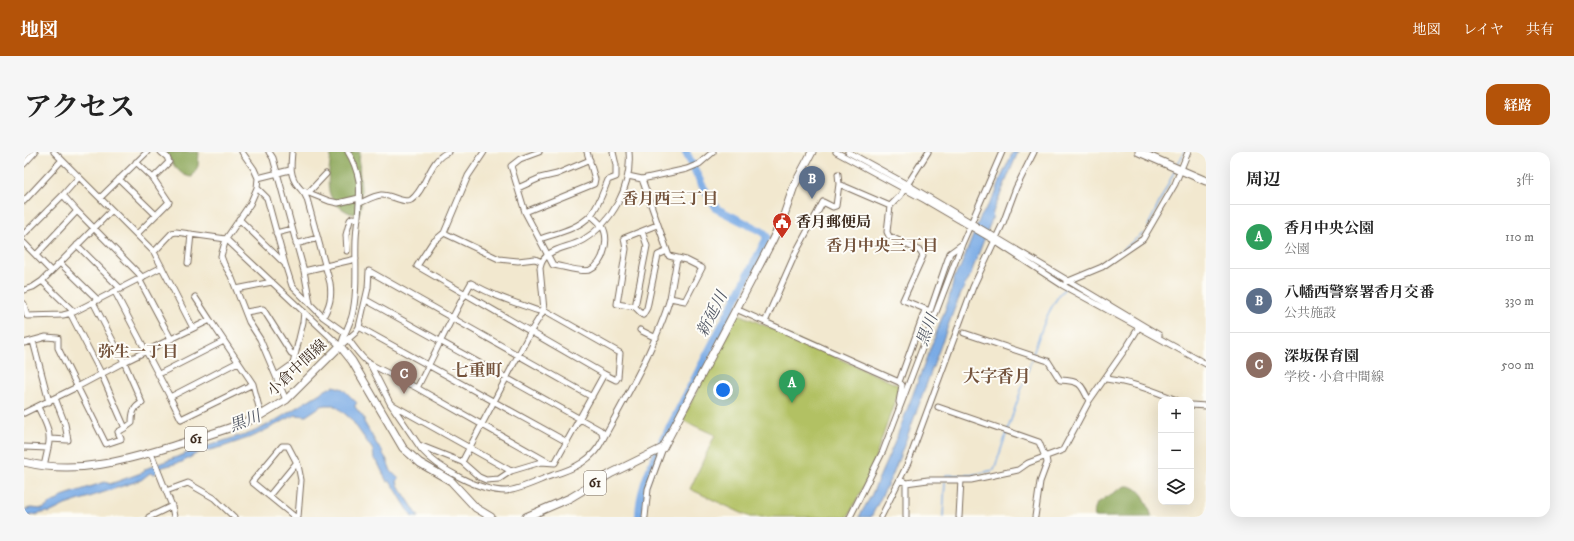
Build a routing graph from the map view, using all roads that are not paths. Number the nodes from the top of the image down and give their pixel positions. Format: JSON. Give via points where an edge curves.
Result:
{"nodes":[{"id":1,"x":35,"y":152,"type":"edge"},
{"id":2,"x":54,"y":152,"type":"edge"},
{"id":3,"x":147,"y":152,"type":"edge"},
{"id":4,"x":161,"y":152,"type":"edge"},
{"id":5,"x":242,"y":152,"type":"edge"},
{"id":6,"x":269,"y":152,"type":"edge"},
{"id":7,"x":292,"y":152,"type":"edge"},
{"id":8,"x":348,"y":152,"type":"edge"},
{"id":9,"x":449,"y":152,"type":"edge"},
{"id":10,"x":484,"y":152,"type":"edge"},
{"id":11,"x":539,"y":152,"type":"edge"},
{"id":12,"x":587,"y":152,"type":"edge"},
{"id":13,"x":613,"y":152,"type":"edge"},
{"id":14,"x":629,"y":152,"type":"edge"},
{"id":15,"x":713,"y":152,"type":"edge"},
{"id":16,"x":812,"y":152,"type":"edge"},
{"id":17,"x":836,"y":152,"type":"edge"},
{"id":18,"x":848,"y":152,"type":"edge"},
{"id":19,"x":928,"y":152,"type":"edge"},
{"id":20,"x":1002,"y":152,"type":"edge"},
{"id":21,"x":1034,"y":152,"type":"edge"},
{"id":22,"x":1139,"y":152,"type":"edge"},
{"id":23,"x":1188,"y":152,"type":"edge"},
{"id":24,"x":62,"y":160,"type":"junction"},
{"id":25,"x":590,"y":160,"type":"junction"},
{"id":26,"x":136,"y":162,"type":"junction"},
{"id":27,"x":24,"y":163,"type":"edge"},
{"id":28,"x":290,"y":170,"type":"junction"},
{"id":29,"x":1180,"y":170,"type":"junction"},
{"id":30,"x":277,"y":174,"type":"junction"},
{"id":31,"x":326,"y":174,"type":"dead end"},
{"id":32,"x":838,"y":174,"type":"dead end"},
{"id":33,"x":79,"y":176,"type":"junction"},
{"id":34,"x":628,"y":176,"type":"junction"},
{"id":35,"x":153,"y":178,"type":"junction"},
{"id":36,"x":258,"y":178,"type":"junction"},
{"id":37,"x":119,"y":179,"type":"junction"},
{"id":38,"x":642,"y":179,"type":"junction"},
{"id":39,"x":1206,"y":181,"type":"edge"},
{"id":40,"x":839,"y":184,"type":"junction"},
{"id":41,"x":906,"y":187,"type":"junction"},
{"id":42,"x":257,"y":188,"type":"junction"},
{"id":43,"x":518,"y":188,"type":"junction"},
{"id":44,"x":306,"y":192,"type":"junction"},
{"id":45,"x":26,"y":193,"type":"edge"},
{"id":46,"x":63,"y":195,"type":"junction"},
{"id":47,"x":100,"y":198,"type":"junction"},
{"id":48,"x":360,"y":200,"type":"junction"},
{"id":49,"x":24,"y":201,"type":"edge"},
{"id":50,"x":890,"y":206,"type":"junction"},
{"id":51,"x":77,"y":210,"type":"junction"},
{"id":52,"x":112,"y":210,"type":"junction"},
{"id":53,"x":525,"y":212,"type":"junction"},
{"id":54,"x":156,"y":215,"type":"junction"},
{"id":55,"x":591,"y":215,"type":"junction"},
{"id":56,"x":239,"y":219,"type":"junction"},
{"id":57,"x":358,"y":219,"type":"junction"},
{"id":58,"x":657,"y":225,"type":"junction"},
{"id":59,"x":970,"y":225,"type":"junction"},
{"id":60,"x":602,"y":226,"type":"junction"},
{"id":61,"x":94,"y":228,"type":"junction"},
{"id":62,"x":292,"y":229,"type":"junction"},
{"id":63,"x":642,"y":231,"type":"junction"},
{"id":64,"x":276,"y":233,"type":"junction"},
{"id":65,"x":444,"y":233,"type":"junction"},
{"id":66,"x":24,"y":234,"type":"edge"},
{"id":67,"x":137,"y":234,"type":"junction"},
{"id":68,"x":191,"y":234,"type":"junction"},
{"id":69,"x":318,"y":238,"type":"junction"},
{"id":70,"x":993,"y":238,"type":"junction"},
{"id":71,"x":540,"y":239,"type":"junction"},
{"id":72,"x":226,"y":240,"type":"junction"},
{"id":73,"x":24,"y":243,"type":"edge"},
{"id":74,"x":296,"y":244,"type":"junction"},
{"id":75,"x":962,"y":244,"type":"junction"},
{"id":76,"x":77,"y":245,"type":"junction"},
{"id":77,"x":347,"y":251,"type":"dead end"},
{"id":78,"x":667,"y":251,"type":"junction"},
{"id":79,"x":154,"y":252,"type":"junction"},
{"id":80,"x":548,"y":254,"type":"junction"},
{"id":81,"x":36,"y":255,"type":"junction"},
{"id":82,"x":677,"y":258,"type":"junction"},
{"id":83,"x":356,"y":259,"type":"junction"},
{"id":84,"x":542,"y":262,"type":"junction"},
{"id":85,"x":60,"y":263,"type":"junction"},
{"id":86,"x":188,"y":263,"type":"dead end"},
{"id":87,"x":285,"y":264,"type":"junction"},
{"id":88,"x":326,"y":266,"type":"junction"},
{"id":89,"x":162,"y":267,"type":"junction"},
{"id":90,"x":51,"y":271,"type":"junction"},
{"id":91,"x":304,"y":271,"type":"junction"},
{"id":92,"x":141,"y":278,"type":"junction"},
{"id":93,"x":42,"y":281,"type":"junction"},
{"id":94,"x":1067,"y":281,"type":"junction"},
{"id":95,"x":272,"y":282,"type":"junction"},
{"id":96,"x":1062,"y":285,"type":"junction"},
{"id":97,"x":121,"y":289,"type":"junction"},
{"id":98,"x":236,"y":289,"type":"junction"},
{"id":99,"x":24,"y":290,"type":"edge"},
{"id":100,"x":115,"y":292,"type":"junction"},
{"id":101,"x":465,"y":294,"type":"junction"},
{"id":102,"x":195,"y":297,"type":"dead end"},
{"id":103,"x":670,"y":298,"type":"junction"},
{"id":104,"x":366,"y":300,"type":"junction"},
{"id":105,"x":95,"y":301,"type":"junction"},
{"id":106,"x":310,"y":303,"type":"junction"},
{"id":107,"x":24,"y":304,"type":"edge"},
{"id":108,"x":635,"y":308,"type":"junction"},
{"id":109,"x":736,"y":309,"type":"junction"},
{"id":110,"x":544,"y":310,"type":"junction"},
{"id":111,"x":925,"y":310,"type":"junction"},
{"id":112,"x":72,"y":312,"type":"junction"},
{"id":113,"x":246,"y":312,"type":"junction"},
{"id":114,"x":304,"y":312,"type":"junction"},
{"id":115,"x":324,"y":317,"type":"junction"},
{"id":116,"x":453,"y":319,"type":"junction"},
{"id":117,"x":210,"y":320,"type":"junction"},
{"id":118,"x":765,"y":322,"type":"junction"},
{"id":119,"x":359,"y":327,"type":"junction"},
{"id":120,"x":1139,"y":327,"type":"junction"},
{"id":121,"x":193,"y":328,"type":"junction"},
{"id":122,"x":640,"y":330,"type":"dead end"},
{"id":123,"x":531,"y":331,"type":"junction"},
{"id":124,"x":344,"y":332,"type":"junction"},
{"id":125,"x":964,"y":333,"type":"dead end"},
{"id":126,"x":656,"y":338,"type":"junction"},
{"id":127,"x":171,"y":339,"type":"junction"},
{"id":128,"x":348,"y":339,"type":"junction"},
{"id":129,"x":33,"y":341,"type":"junction"},
{"id":130,"x":224,"y":341,"type":"junction"},
{"id":131,"x":441,"y":342,"type":"junction"},
{"id":132,"x":24,"y":343,"type":"edge"},
{"id":133,"x":340,"y":346,"type":"junction"},
{"id":134,"x":147,"y":350,"type":"junction"},
{"id":135,"x":295,"y":355,"type":"junction"},
{"id":136,"x":518,"y":355,"type":"junction"},
{"id":137,"x":124,"y":362,"type":"junction"},
{"id":138,"x":238,"y":362,"type":"junction"},
{"id":139,"x":1206,"y":363,"type":"edge"},
{"id":140,"x":370,"y":364,"type":"junction"},
{"id":141,"x":429,"y":365,"type":"junction"},
{"id":142,"x":101,"y":373,"type":"junction"},
{"id":143,"x":159,"y":374,"type":"junction"},
{"id":144,"x":604,"y":374,"type":"junction"},
{"id":145,"x":276,"y":376,"type":"junction"},
{"id":146,"x":506,"y":378,"type":"junction"},
{"id":147,"x":1106,"y":379,"type":"junction"},
{"id":148,"x":899,"y":382,"type":"junction"},
{"id":149,"x":253,"y":384,"type":"junction"},
{"id":150,"x":77,"y":388,"type":"junction"},
{"id":151,"x":417,"y":388,"type":"junction"},
{"id":152,"x":170,"y":397,"type":"junction"},
{"id":153,"x":592,"y":397,"type":"junction"},
{"id":154,"x":1169,"y":397,"type":"edge"},
{"id":155,"x":55,"y":398,"type":"junction"},
{"id":156,"x":286,"y":400,"type":"junction"},
{"id":157,"x":494,"y":401,"type":"junction"},
{"id":158,"x":1089,"y":401,"type":"junction"},
{"id":159,"x":49,"y":402,"type":"junction"},
{"id":160,"x":390,"y":403,"type":"junction"},
{"id":161,"x":1194,"y":405,"type":"edge"},
{"id":162,"x":900,"y":406,"type":"junction"},
{"id":163,"x":1206,"y":406,"type":"edge"},
{"id":164,"x":38,"y":407,"type":"junction"},
{"id":165,"x":938,"y":407,"type":"dead end"},
{"id":166,"x":24,"y":412,"type":"edge"},
{"id":167,"x":261,"y":415,"type":"junction"},
{"id":168,"x":580,"y":419,"type":"junction"},
{"id":169,"x":481,"y":425,"type":"junction"},
{"id":170,"x":125,"y":428,"type":"junction"},
{"id":171,"x":50,"y":439,"type":"junction"},
{"id":172,"x":603,"y":439,"type":"junction"},
{"id":173,"x":567,"y":442,"type":"junction"},
{"id":174,"x":419,"y":444,"type":"junction"},
{"id":175,"x":24,"y":446,"type":"edge"},
{"id":176,"x":48,"y":448,"type":"junction"},
{"id":177,"x":469,"y":448,"type":"junction"},
{"id":178,"x":663,"y":448,"type":"junction"},
{"id":179,"x":151,"y":453,"type":"junction"},
{"id":180,"x":1045,"y":457,"type":"junction"},
{"id":181,"x":24,"y":462,"type":"edge"},
{"id":182,"x":297,"y":462,"type":"junction"},
{"id":183,"x":462,"y":462,"type":"junction"},
{"id":184,"x":549,"y":462,"type":"junction"},
{"id":185,"x":44,"y":466,"type":"junction"},
{"id":186,"x":511,"y":471,"type":"junction"},
{"id":187,"x":900,"y":480,"type":"junction"},
{"id":188,"x":961,"y":480,"type":"junction"},
{"id":189,"x":906,"y":483,"type":"junction"},
{"id":190,"x":166,"y":491,"type":"junction"},
{"id":191,"x":269,"y":496,"type":"junction"},
{"id":192,"x":172,"y":506,"type":"junction"},
{"id":193,"x":159,"y":515,"type":"edge"},
{"id":194,"x":149,"y":517,"type":"edge"},
{"id":195,"x":174,"y":517,"type":"edge"},
{"id":196,"x":234,"y":517,"type":"edge"},
{"id":197,"x":296,"y":517,"type":"edge"},
{"id":198,"x":491,"y":517,"type":"edge"},
{"id":199,"x":526,"y":517,"type":"edge"},
{"id":200,"x":645,"y":517,"type":"edge"},
{"id":201,"x":850,"y":517,"type":"edge"},
{"id":202,"x":881,"y":517,"type":"edge"},
{"id":203,"x":906,"y":517,"type":"edge"},
{"id":204,"x":959,"y":517,"type":"edge"},
{"id":205,"x":1035,"y":517,"type":"edge"}],
"edges":[{"from":1,"to":27,"type":"street"},
{"from":2,"to":24,"type":"street"},
{"from":3,"to":26,"type":"street"},
{"from":4,"to":35,"type":"street","via":[[169,162]]},
{"from":5,"to":36,"type":"street","via":[[251,162]]},
{"from":6,"to":30,"type":"street"},
{"from":7,"to":28,"type":"street"},
{"from":8,"to":48,"type":"street","via":[[359,181]]},
{"from":9,"to":48,"type":"street","via":[[437,160],[417,194],[410,200],[403,201],[381,195]]},
{"from":10,"to":65,"type":"street","via":[[468,176]]},
{"from":11,"to":43,"type":"street","via":[[520,159],[512,166]]},
{"from":12,"to":25,"type":"street"},
{"from":13,"to":55,"type":"street","via":[[616,177],[608,180]]},
{"from":14,"to":34,"type":"street"},
{"from":15,"to":38,"type":"street","via":[[699,164],[687,169]]},
{"from":16,"to":109,"type":"main road","via":[[794,186],[779,227]]},
{"from":17,"to":41,"type":"street"},
{"from":18,"to":41,"type":"street"},
{"from":19,"to":41,"type":"street"},
{"from":20,"to":59,"type":"street"},
{"from":21,"to":70,"type":"street"},
{"from":22,"to":29,"type":"main road"},
{"from":23,"to":29,"type":"street"},
{"from":24,"to":33,"type":"street"},
{"from":24,"to":45,"type":"street"},
{"from":25,"to":43,"type":"street"},
{"from":25,"to":53,"type":"street","via":[[594,184]]},
{"from":26,"to":35,"type":"street"},
{"from":26,"to":37,"type":"street"},
{"from":28,"to":30,"type":"street"},
{"from":28,"to":44,"type":"street","via":[[298,187]]},
{"from":29,"to":39,"type":"main road"},
{"from":29,"to":94,"type":"street","via":[[1175,184],[1143,239],[1102,267]]},
{"from":30,"to":36,"type":"street"},
{"from":30,"to":62,"type":"street"},
{"from":31,"to":44,"type":"street"},
{"from":32,"to":40,"type":"street"},
{"from":33,"to":46,"type":"street"},
{"from":33,"to":47,"type":"street"},
{"from":34,"to":38,"type":"street"},
{"from":34,"to":60,"type":"street","via":[[615,208]]},
{"from":35,"to":54,"type":"street","via":[[169,202]]},
{"from":36,"to":42,"type":"street"},
{"from":37,"to":47,"type":"street"},
{"from":37,"to":54,"type":"street"},
{"from":38,"to":58,"type":"street"},
{"from":40,"to":50,"type":"street"},
{"from":40,"to":118,"type":"street","via":[[836,206],[823,202],[796,252]]},
{"from":41,"to":50,"type":"street"},
{"from":41,"to":59,"type":"street"},
{"from":42,"to":56,"type":"street"},
{"from":42,"to":64,"type":"street","via":[[267,198]]},
{"from":43,"to":53,"type":"street"},
{"from":44,"to":48,"type":"street","via":[[338,203]]},
{"from":44,"to":69,"type":"street"},
{"from":45,"to":49,"type":"street"},
{"from":46,"to":51,"type":"street"},
{"from":46,"to":66,"type":"street"},
{"from":47,"to":52,"type":"street"},
{"from":48,"to":57,"type":"street"},
{"from":50,"to":111,"type":"street","via":[[887,232],[889,236],[920,251],[923,256],[903,300]]},
{"from":51,"to":61,"type":"street"},
{"from":51,"to":81,"type":"street"},
{"from":52,"to":61,"type":"street"},
{"from":52,"to":67,"type":"street"},
{"from":53,"to":71,"type":"street"},
{"from":54,"to":67,"type":"street"},
{"from":55,"to":60,"type":"street"},
{"from":55,"to":71,"type":"street","via":[[573,228]]},
{"from":56,"to":72,"type":"street"},
{"from":56,"to":87,"type":"street"},
{"from":57,"to":77,"type":"street","via":[[350,220],[346,234]]},
{"from":57,"to":83,"type":"street"},
{"from":58,"to":63,"type":"street"},
{"from":58,"to":78,"type":"street"},
{"from":59,"to":70,"type":"street"},
{"from":59,"to":75,"type":"street"},
{"from":60,"to":80,"type":"street","via":[[577,243]]},
{"from":60,"to":80,"type":"street","via":[[604,254],[589,270],[553,265]]},
{"from":61,"to":76,"type":"street"},
{"from":61,"to":92,"type":"street"},
{"from":62,"to":64,"type":"street"},
{"from":62,"to":74,"type":"street"},
{"from":63,"to":108,"type":"street","via":[[647,246]]},
{"from":63,"to":108,"type":"street","via":[[624,238],[626,249],[617,304]]},
{"from":64,"to":87,"type":"street"},
{"from":65,"to":84,"type":"street","via":[[499,259],[535,259]]},
{"from":65,"to":101,"type":"street","via":[[432,243],[417,266]]},
{"from":67,"to":79,"type":"street"},
{"from":68,"to":72,"type":"street"},
{"from":68,"to":79,"type":"street","via":[[172,233]]},
{"from":68,"to":86,"type":"street"},
{"from":69,"to":74,"type":"street"},
{"from":69,"to":88,"type":"street"},
{"from":70,"to":94,"type":"street"},
{"from":70,"to":96,"type":"street"},
{"from":70,"to":187,"type":"street"},
{"from":71,"to":80,"type":"street"},
{"from":72,"to":95,"type":"street"},
{"from":72,"to":98,"type":"street","via":[[221,256]]},
{"from":73,"to":81,"type":"street"},
{"from":74,"to":91,"type":"street"},
{"from":75,"to":111,"type":"street","via":[[950,253],[930,311]]},
{"from":75,"to":162,"type":"street"},
{"from":76,"to":85,"type":"street"},
{"from":76,"to":97,"type":"street"},
{"from":78,"to":82,"type":"street","via":[[669,256]]},
{"from":78,"to":108,"type":"street","via":[[658,255],[647,308],[643,315]]},
{"from":79,"to":89,"type":"street"},
{"from":80,"to":84,"type":"street"},
{"from":81,"to":90,"type":"street"},
{"from":82,"to":103,"type":"street"},
{"from":82,"to":103,"type":"street","via":[[702,268],[686,301]]},
{"from":83,"to":88,"type":"street"},
{"from":83,"to":124,"type":"street","via":[[352,314],[349,326]]},
{"from":84,"to":110,"type":"street","via":[[540,268]]},
{"from":85,"to":90,"type":"street"},
{"from":85,"to":105,"type":"street"},
{"from":87,"to":106,"type":"street","via":[[292,286]]},
{"from":88,"to":91,"type":"street"},
{"from":88,"to":115,"type":"street","via":[[332,293]]},
{"from":89,"to":92,"type":"street"},
{"from":89,"to":121,"type":"street"},
{"from":90,"to":93,"type":"street"},
{"from":91,"to":106,"type":"street"},
{"from":92,"to":97,"type":"street"},
{"from":92,"to":127,"type":"street"},
{"from":93,"to":99,"type":"street"},
{"from":93,"to":112,"type":"street"},
{"from":94,"to":96,"type":"street"},
{"from":94,"to":139,"type":"street"},
{"from":95,"to":98,"type":"street"},
{"from":95,"to":114,"type":"street"},
{"from":96,"to":120,"type":"street"},
{"from":97,"to":100,"type":"street"},
{"from":98,"to":113,"type":"street"},
{"from":100,"to":105,"type":"street"},
{"from":100,"to":134,"type":"street"},
{"from":101,"to":110,"type":"street","via":[[471,283],[504,299],[539,311]]},
{"from":101,"to":116,"type":"street"},
{"from":101,"to":123,"type":"street"},
{"from":102,"to":117,"type":"street"},
{"from":103,"to":126,"type":"street"},
{"from":104,"to":116,"type":"street","via":[[369,271]]},
{"from":104,"to":119,"type":"street"},
{"from":104,"to":131,"type":"street"},
{"from":105,"to":112,"type":"street"},
{"from":105,"to":137,"type":"street"},
{"from":106,"to":115,"type":"street"},
{"from":107,"to":112,"type":"street","via":[[27,316],[63,315]]},
{"from":109,"to":118,"type":"street"},
{"from":109,"to":178,"type":"main road"},
{"from":110,"to":123,"type":"street"},
{"from":110,"to":144,"type":"street","via":[[620,352],[616,380]]},
{"from":111,"to":148,"type":"street"},
{"from":112,"to":142,"type":"street"},
{"from":113,"to":135,"type":"street","via":[[263,309],[291,353]]},
{"from":113,"to":145,"type":"street"},
{"from":114,"to":133,"type":"street"},
{"from":114,"to":135,"type":"street"},
{"from":115,"to":124,"type":"street"},
{"from":116,"to":131,"type":"street"},
{"from":116,"to":136,"type":"street"},
{"from":117,"to":121,"type":"street"},
{"from":117,"to":130,"type":"street"},
{"from":118,"to":148,"type":"street"},
{"from":119,"to":128,"type":"street"},
{"from":119,"to":141,"type":"street"},
{"from":120,"to":139,"type":"street"},
{"from":120,"to":147,"type":"street"},
{"from":121,"to":127,"type":"street"},
{"from":122,"to":126,"type":"street"},
{"from":123,"to":136,"type":"street"},
{"from":123,"to":144,"type":"street"},
{"from":124,"to":133,"type":"street"},
{"from":125,"to":158,"type":"street","via":[[1048,361],[1060,380],[1074,380],[1083,388]]},
{"from":126,"to":172,"type":"street"},
{"from":127,"to":134,"type":"street"},
{"from":128,"to":133,"type":"street"},
{"from":128,"to":140,"type":"street","via":[[363,360]]},
{"from":129,"to":132,"type":"street"},
{"from":129,"to":150,"type":"street","via":[[46,337],[58,338],[58,348]]},
{"from":129,"to":159,"type":"street"},
{"from":130,"to":138,"type":"street"},
{"from":130,"to":143,"type":"street"},
{"from":131,"to":141,"type":"street"},
{"from":131,"to":146,"type":"street"},
{"from":133,"to":156,"type":"main road","name":"小倉中間線","number":"61"},
{"from":133,"to":198,"type":"main road","name":"小倉中間線","via":[[352,361],[403,448],[420,464],[451,482],[476,508]]},
{"from":134,"to":137,"type":"street"},
{"from":134,"to":143,"type":"street"},
{"from":135,"to":145,"type":"street","via":[[293,364]]},
{"from":136,"to":146,"type":"street"},
{"from":136,"to":153,"type":"street"},
{"from":137,"to":142,"type":"street"},
{"from":137,"to":170,"type":"street","via":[[142,403],[132,413],[132,423]]},
{"from":138,"to":149,"type":"street"},
{"from":138,"to":152,"type":"street"},
{"from":140,"to":151,"type":"street"},
{"from":140,"to":160,"type":"street"},
{"from":141,"to":151,"type":"street"},
{"from":141,"to":157,"type":"street"},
{"from":142,"to":150,"type":"street"},
{"from":142,"to":170,"type":"street"},
{"from":143,"to":152,"type":"street"},
{"from":144,"to":153,"type":"street"},
{"from":145,"to":156,"type":"street"},
{"from":146,"to":157,"type":"street"},
{"from":146,"to":168,"type":"street"},
{"from":147,"to":154,"type":"street","via":[[1121,380]]},
{"from":147,"to":158,"type":"street"},
{"from":148,"to":162,"type":"street","via":[[902,385],[898,402]]},
{"from":149,"to":152,"type":"street","via":[[181,419]]},
{"from":149,"to":167,"type":"street"},
{"from":150,"to":155,"type":"street"},
{"from":150,"to":170,"type":"street","via":[[106,444],[121,439],[118,432]]},
{"from":151,"to":169,"type":"street"},
{"from":153,"to":168,"type":"street"},
{"from":155,"to":159,"type":"street"},
{"from":155,"to":171,"type":"street","via":[[68,440]]},
{"from":156,"to":167,"type":"main road","name":"小倉中間線","number":"61"},
{"from":157,"to":169,"type":"street"},
{"from":157,"to":173,"type":"street"},
{"from":158,"to":180,"type":"street","via":[[1065,448]]},
{"from":159,"to":164,"type":"street"},
{"from":160,"to":174,"type":"street"},
{"from":160,"to":177,"type":"street"},
{"from":161,"to":163,"type":"street"},
{"from":162,"to":201,"type":"street","via":[[883,451]]},
{"from":164,"to":166,"type":"street"},
{"from":164,"to":171,"type":"street","via":[[47,425]]},
{"from":165,"to":180,"type":"street","via":[[1039,442]]},
{"from":167,"to":179,"type":"main road","name":"小倉中間線","number":"61"},
{"from":168,"to":172,"type":"street","via":[[600,430]]},
{"from":168,"to":173,"type":"street"},
{"from":169,"to":177,"type":"street"},
{"from":169,"to":184,"type":"street"},
{"from":171,"to":176,"type":"street"},
{"from":172,"to":174,"type":"street","via":[[594,454],[568,471],[506,491],[480,487],[468,481],[427,455]]},
{"from":173,"to":184,"type":"street","via":[[555,463]]},
{"from":174,"to":183,"type":"street"},
{"from":175,"to":176,"type":"street"},
{"from":176,"to":185,"type":"street"},
{"from":177,"to":183,"type":"street"},
{"from":177,"to":186,"type":"street"},
{"from":178,"to":199,"type":"main road","number":"61","via":[[570,498]]},
{"from":178,"to":200,"type":"street","via":[[648,489]]},
{"from":179,"to":185,"type":"main road","name":"小倉中間線","number":"61","via":[[99,466]]},
{"from":179,"to":190,"type":"street"},
{"from":180,"to":188,"type":"street","via":[[1018,470]]},
{"from":180,"to":205,"type":"street","via":[[1047,463],[1040,482]]},
{"from":181,"to":185,"type":"main road","name":"小倉中間線","number":"61"},
{"from":182,"to":191,"type":"street"},
{"from":182,"to":191,"type":"street","via":[[288,446],[282,446],[252,482]]},
{"from":182,"to":197,"type":"street","via":[[302,480]]},
{"from":183,"to":186,"type":"street","via":[[486,480],[499,479]]},
{"from":184,"to":186,"type":"street"},
{"from":187,"to":189,"type":"street"},
{"from":187,"to":202,"type":"street"},
{"from":188,"to":189,"type":"street"},
{"from":188,"to":204,"type":"street"},
{"from":189,"to":203,"type":"street"},
{"from":190,"to":192,"type":"street"},
{"from":190,"to":196,"type":"street","via":[[188,483],[214,498]]},
{"from":191,"to":197,"type":"street"},
{"from":192,"to":193,"type":"street"},
{"from":192,"to":195,"type":"street"},
{"from":193,"to":194,"type":"street"}]}
